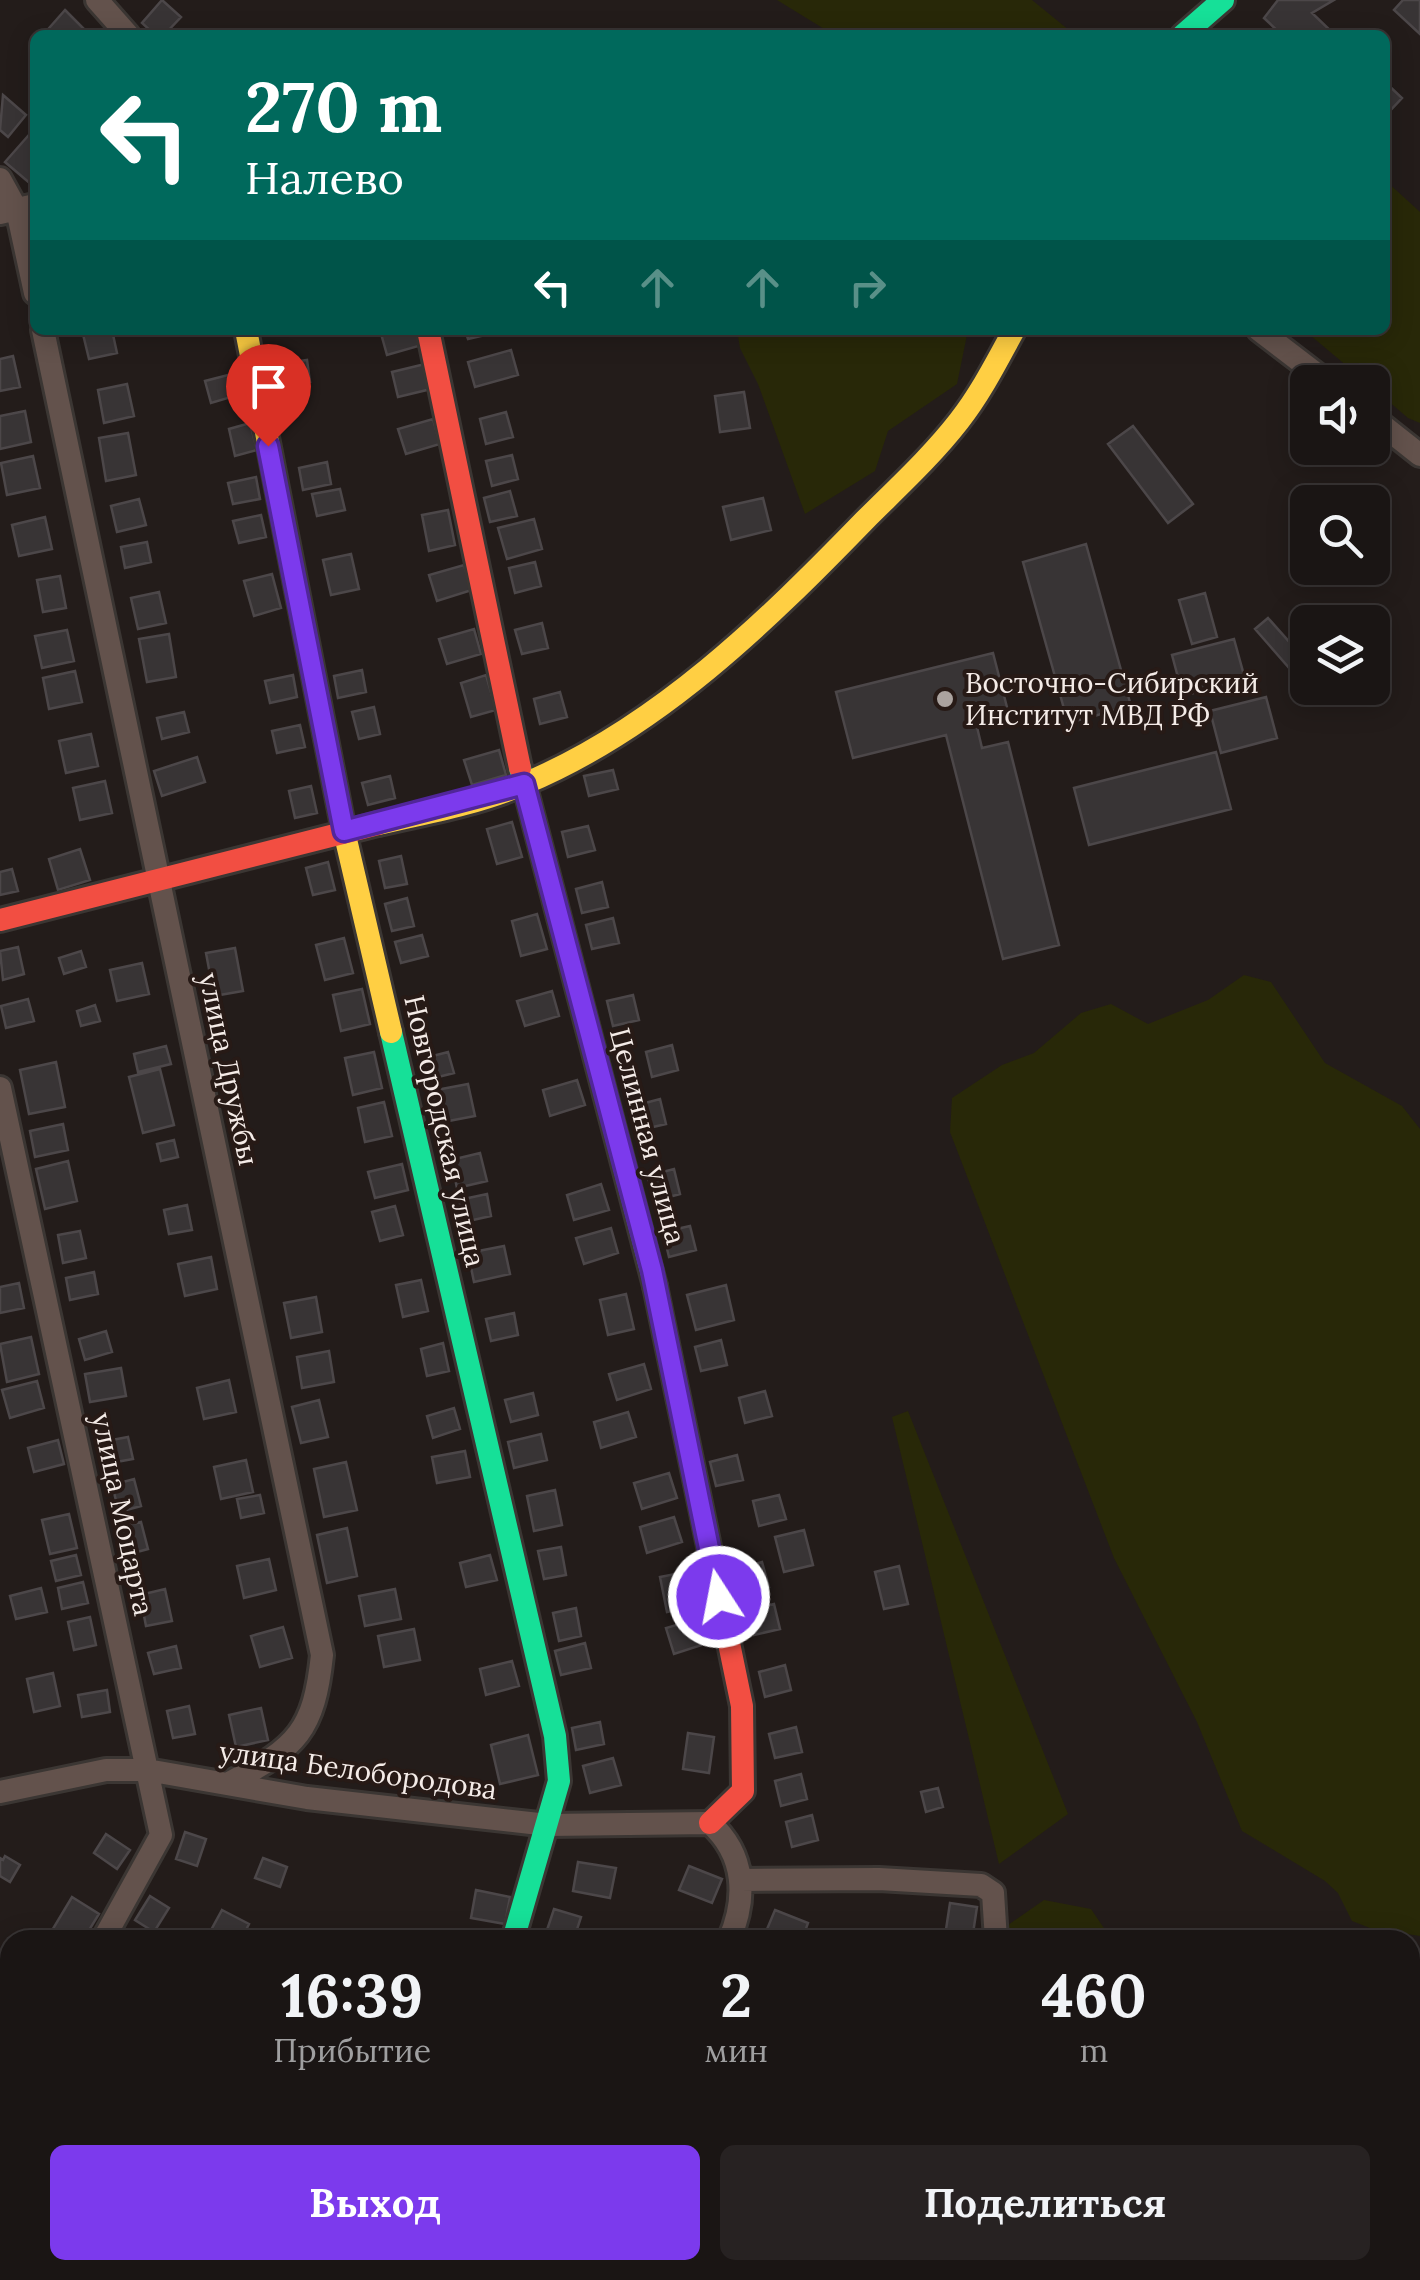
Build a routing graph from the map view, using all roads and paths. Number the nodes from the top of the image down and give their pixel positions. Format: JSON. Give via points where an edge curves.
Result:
{"nodes":[{"id":1,"x":97,"y":0,"type":"edge"},
{"id":2,"x":1223,"y":0,"type":"edge"},
{"id":3,"x":124,"y":30,"type":"edge"},
{"id":4,"x":1190,"y":30,"type":"edge"},
{"id":5,"x":0,"y":180,"type":"edge"},
{"id":6,"x":18,"y":209,"type":"edge"},
{"id":7,"x":30,"y":268,"type":"edge"},
{"id":8,"x":44,"y":335,"type":"edge"},
{"id":9,"x":247,"y":335,"type":"edge"},
{"id":10,"x":429,"y":335,"type":"edge"},
{"id":11,"x":1011,"y":335,"type":"edge"},
{"id":12,"x":1266,"y":335,"type":"edge"},
{"id":13,"x":1305,"y":365,"type":"edge"},
{"id":14,"x":1390,"y":431,"type":"edge"},
{"id":15,"x":1420,"y":455,"type":"edge"},
{"id":16,"x":524,"y":784,"type":"junction"},
{"id":17,"x":344,"y":831,"type":"junction"},
{"id":18,"x":158,"y":876,"type":"junction"},
{"id":19,"x":0,"y":920,"type":"edge"},
{"id":20,"x":0,"y":1088,"type":"edge"},
{"id":21,"x":147,"y":1770,"type":"junction"},
{"id":22,"x":231,"y":1782,"type":"junction"},
{"id":23,"x":0,"y":1792,"type":"edge"},
{"id":24,"x":710,"y":1824,"type":"junction"},
{"id":25,"x":548,"y":1825,"type":"junction"},
{"id":26,"x":742,"y":1880,"type":"junction"},
{"id":27,"x":109,"y":1930,"type":"edge"},
{"id":28,"x":516,"y":1930,"type":"edge"},
{"id":29,"x":733,"y":1930,"type":"edge"},
{"id":30,"x":995,"y":1930,"type":"edge"}],
"edges":[{"from":1,"to":3,"type":"street"},
{"from":2,"to":4,"type":"street"},
{"from":5,"to":6,"type":"street"},
{"from":6,"to":7,"type":"street"},
{"from":8,"to":18,"type":"street","name":"улица Дружбы"},
{"from":9,"to":17,"type":"street","name":"Новгородская улица"},
{"from":10,"to":16,"type":"street","name":"Целинная улица"},
{"from":11,"to":16,"type":"street","via":[[958,422],[764,620],[640,720]]},
{"from":12,"to":13,"type":"street"},
{"from":14,"to":15,"type":"street"},
{"from":16,"to":17,"type":"street"},
{"from":16,"to":24,"type":"street","name":"Целинная улица","via":[[652,1270],[742,1706],[743,1791]]},
{"from":17,"to":18,"type":"street"},
{"from":17,"to":25,"type":"street","name":"Новгородская улица","via":[[555,1736],[558,1781]]},
{"from":18,"to":19,"type":"street"},
{"from":18,"to":22,"type":"street","name":"улица Дружбы","via":[[322,1655],[318,1699],[292,1744]]},
{"from":20,"to":21,"type":"street","name":"улица Моцарта"},
{"from":21,"to":22,"type":"street","name":"улица Белобородова"},
{"from":21,"to":23,"type":"street","name":"улица Белобородова","via":[[106,1770]]},
{"from":21,"to":27,"type":"street","name":"улица Моцарта","via":[[161,1835]]},
{"from":22,"to":25,"type":"street","name":"улица Белобородова","via":[[307,1798]]},
{"from":24,"to":25,"type":"street","name":"улица Белобородова"},
{"from":24,"to":26,"type":"street","via":[[732,1850]]},
{"from":25,"to":28,"type":"street","name":"Новгородская улица"},
{"from":26,"to":29,"type":"street"},
{"from":26,"to":30,"type":"street","via":[[981,1885],[993,1892]]}]}
